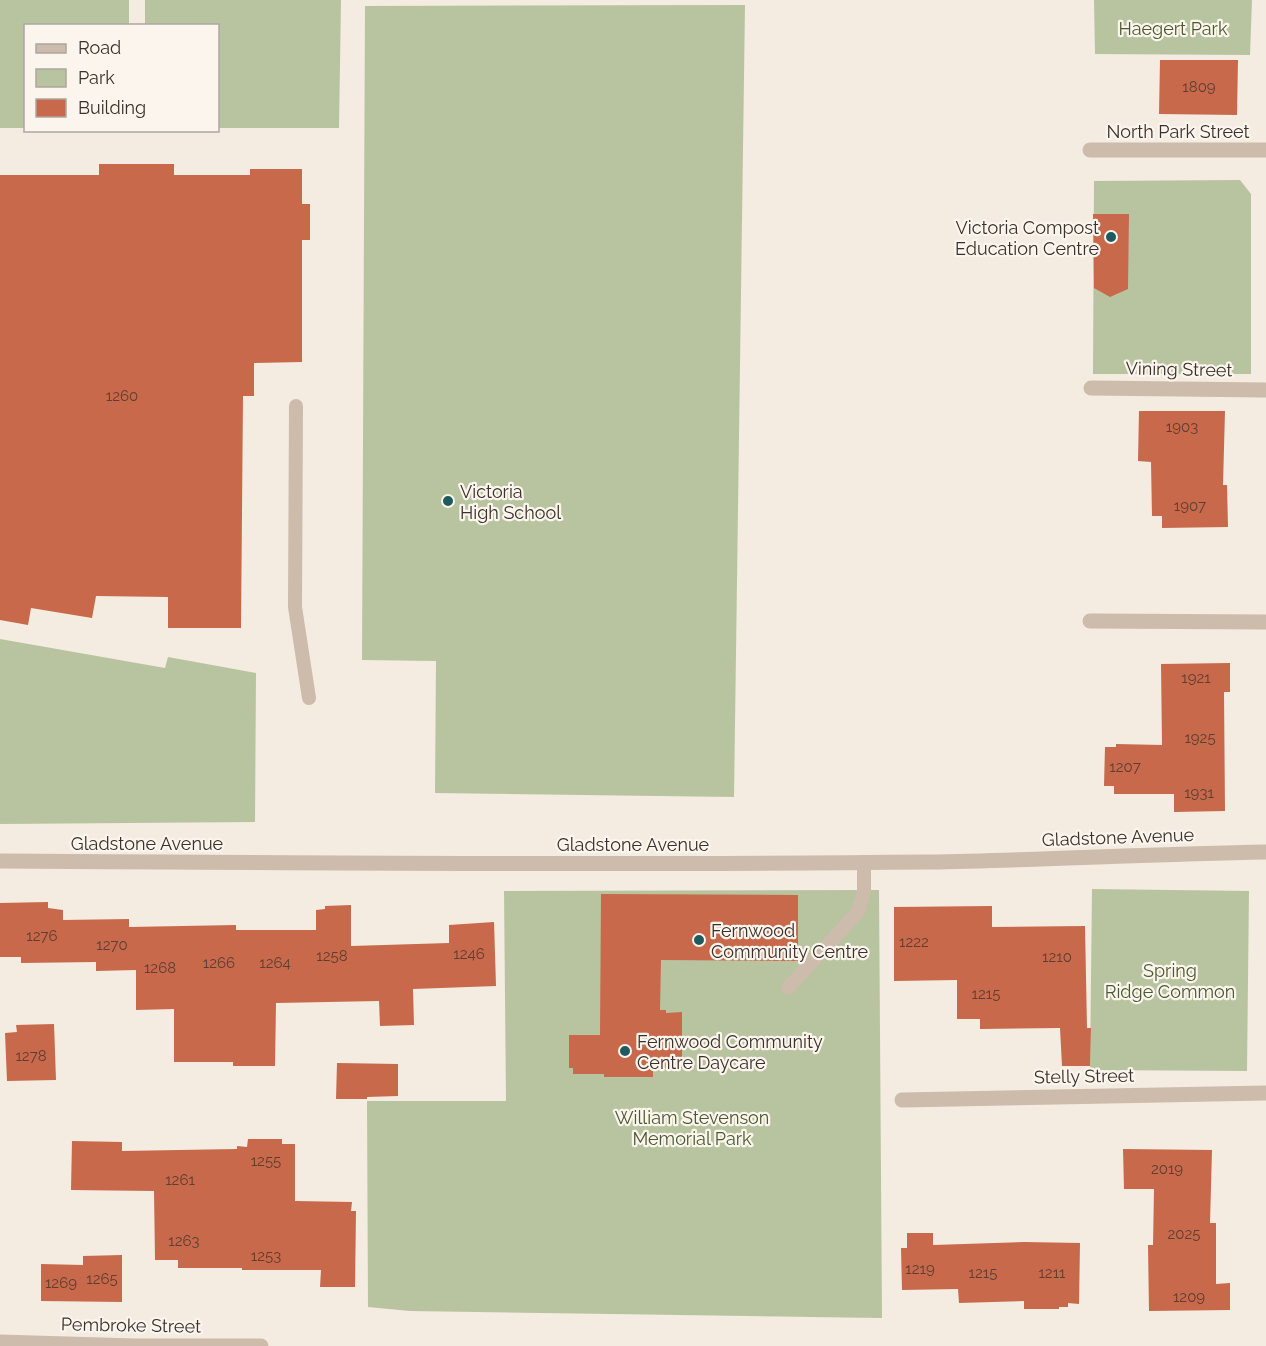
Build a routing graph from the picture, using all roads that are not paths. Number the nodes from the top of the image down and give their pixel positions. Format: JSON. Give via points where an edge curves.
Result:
{"nodes":[{"id":1,"x":1090,"y":150,"type":"dead end"},
{"id":2,"x":1266,"y":150,"type":"edge"},
{"id":3,"x":1091,"y":388,"type":"dead end"},
{"id":4,"x":1266,"y":390,"type":"edge"},
{"id":5,"x":296,"y":406,"type":"dead end"},
{"id":6,"x":1090,"y":621,"type":"dead end"},
{"id":7,"x":1266,"y":622,"type":"edge"},
{"id":8,"x":309,"y":698,"type":"dead end"},
{"id":9,"x":1266,"y":852,"type":"edge"},
{"id":10,"x":0,"y":861,"type":"edge"},
{"id":11,"x":864,"y":862,"type":"junction"},
{"id":12,"x":788,"y":988,"type":"dead end"},
{"id":13,"x":1266,"y":1093,"type":"edge"},
{"id":14,"x":902,"y":1100,"type":"dead end"},
{"id":15,"x":0,"y":1341,"type":"edge"},
{"id":16,"x":261,"y":1346,"type":"edge"}],
"edges":[{"from":1,"to":2,"type":"street","name":"North Park Street"},
{"from":3,"to":4,"type":"street","name":"Vining Street"},
{"from":5,"to":8,"type":"lane","via":[[295,607]]},
{"from":6,"to":7,"type":"street"},
{"from":9,"to":11,"type":"street","name":"Gladstone Avenue"},
{"from":10,"to":11,"type":"street","name":"Gladstone Avenue"},
{"from":11,"to":12,"type":"lane","via":[[864,891],[858,912]]},
{"from":13,"to":14,"type":"street","name":"Stelly Street"},
{"from":15,"to":16,"type":"street","name":"Pembroke Street"}]}
